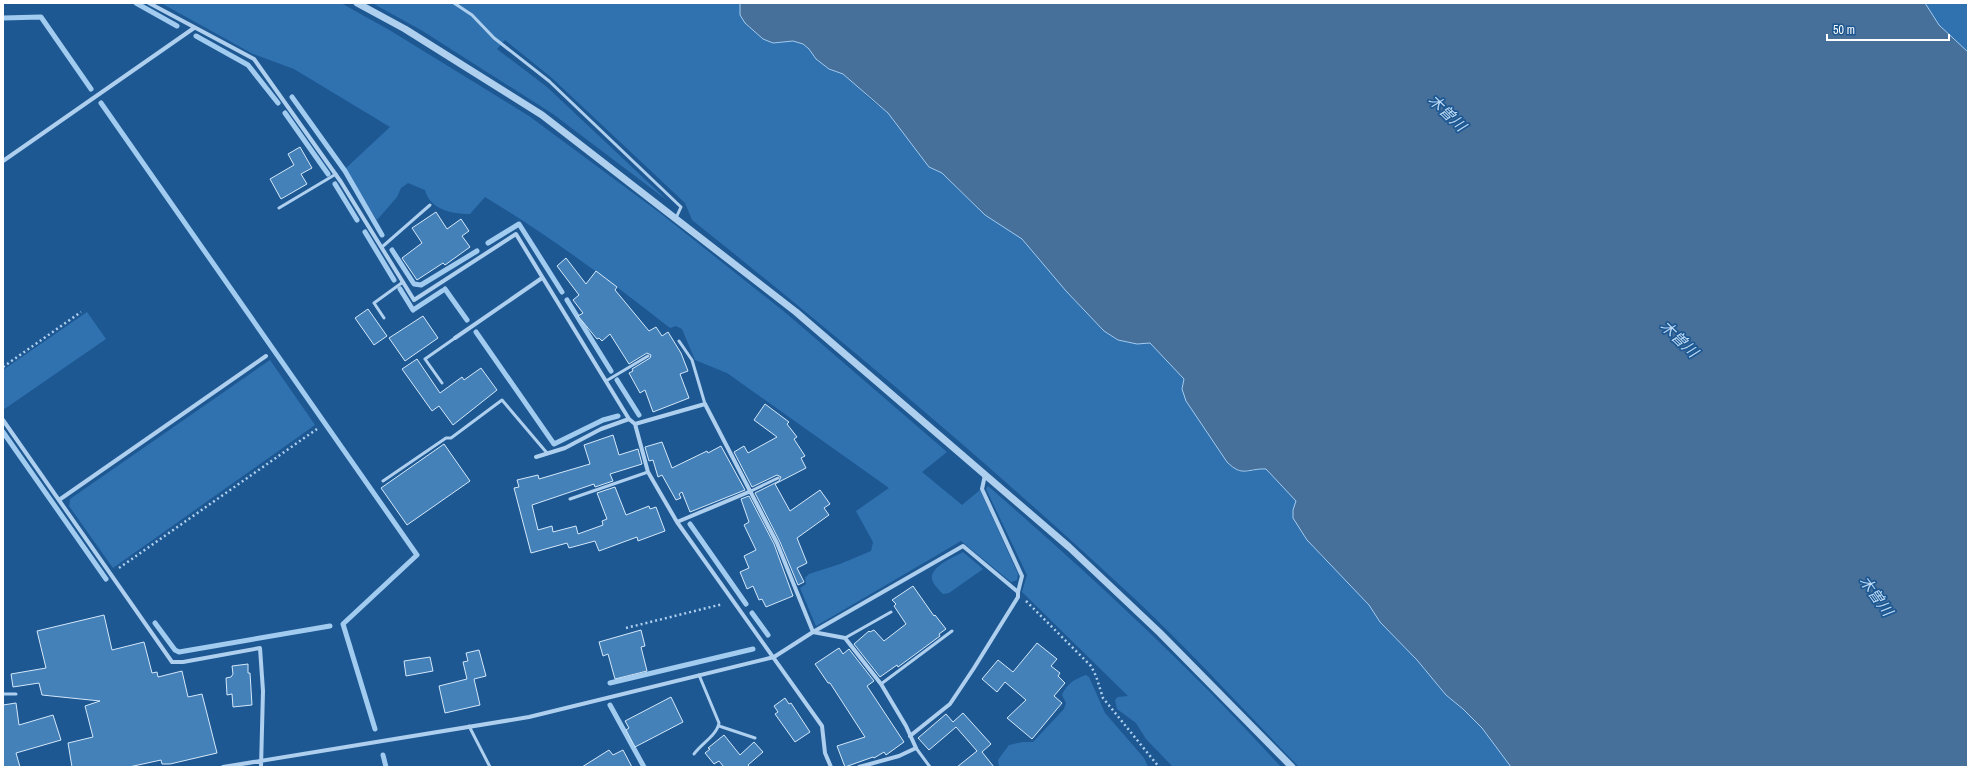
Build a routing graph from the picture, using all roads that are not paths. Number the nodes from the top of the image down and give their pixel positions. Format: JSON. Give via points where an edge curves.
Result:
{"nodes":[{"id":1,"x":149,"y":3,"type":"edge"},
{"id":2,"x":357,"y":3,"type":"edge"},
{"id":3,"x":454,"y":3,"type":"edge"},
{"id":4,"x":194,"y":28,"type":"junction"},
{"id":5,"x":3,"y":161,"type":"edge"},
{"id":6,"x":336,"y":174,"type":"junction"},
{"id":7,"x":430,"y":205,"type":"dead end"},
{"id":8,"x":279,"y":208,"type":"dead end"},
{"id":9,"x":676,"y":218,"type":"junction"},
{"id":10,"x":382,"y":247,"type":"junction"},
{"id":11,"x":542,"y":278,"type":"junction"},
{"id":12,"x":403,"y":282,"type":"junction"},
{"id":13,"x":384,"y":318,"type":"dead end"},
{"id":14,"x":455,"y":338,"type":"joint"},
{"id":15,"x":680,"y":341,"type":"dead end"},
{"id":16,"x":266,"y":356,"type":"dead end"},
{"id":17,"x":648,"y":356,"type":"dead end"},
{"id":18,"x":606,"y":381,"type":"junction"},
{"id":19,"x":442,"y":383,"type":"dead end"},
{"id":20,"x":705,"y":404,"type":"junction"},
{"id":21,"x":3,"y":420,"type":"edge"},
{"id":22,"x":630,"y":420,"type":"junction"},
{"id":23,"x":635,"y":424,"type":"junction"},
{"id":24,"x":547,"y":454,"type":"junction"},
{"id":25,"x":536,"y":457,"type":"dead end"},
{"id":26,"x":648,"y":472,"type":"junction"},
{"id":27,"x":985,"y":475,"type":"junction"},
{"id":28,"x":778,"y":478,"type":"dead end"},
{"id":29,"x":383,"y":481,"type":"dead end"},
{"id":30,"x":751,"y":491,"type":"junction"},
{"id":31,"x":570,"y":499,"type":"dead end"},
{"id":32,"x":59,"y":500,"type":"junction"},
{"id":33,"x":678,"y":522,"type":"junction"},
{"id":34,"x":1018,"y":592,"type":"junction"},
{"id":35,"x":891,"y":612,"type":"dead end"},
{"id":36,"x":952,"y":631,"type":"dead end"},
{"id":37,"x":813,"y":632,"type":"junction"},
{"id":38,"x":845,"y":638,"type":"junction"},
{"id":39,"x":774,"y":656,"type":"junction"},
{"id":40,"x":699,"y":675,"type":"junction"},
{"id":41,"x":881,"y":684,"type":"junction"},
{"id":42,"x":3,"y":694,"type":"edge"},
{"id":43,"x":16,"y":694,"type":"dead end"},
{"id":44,"x":469,"y":726,"type":"junction"},
{"id":45,"x":719,"y":726,"type":"junction"},
{"id":46,"x":910,"y":736,"type":"junction"},
{"id":47,"x":755,"y":738,"type":"dead end"},
{"id":48,"x":916,"y":748,"type":"junction"},
{"id":49,"x":694,"y":754,"type":"dead end"},
{"id":50,"x":260,"y":761,"type":"junction"},
{"id":51,"x":223,"y":767,"type":"edge"},
{"id":52,"x":261,"y":767,"type":"edge"},
{"id":53,"x":490,"y":767,"type":"edge"},
{"id":54,"x":831,"y":767,"type":"edge"},
{"id":55,"x":859,"y":767,"type":"edge"},
{"id":56,"x":930,"y":767,"type":"edge"},
{"id":57,"x":1292,"y":767,"type":"edge"}],
"edges":[{"from":1,"to":4,"type":"street"},
{"from":2,"to":9,"type":"street","via":[[405,29],[542,115]]},
{"from":3,"to":9,"type":"lane","via":[[472,15],[494,38],[549,81],[681,207]]},
{"from":4,"to":5,"type":"street"},
{"from":4,"to":6,"type":"street","via":[[254,59]]},
{"from":6,"to":8,"type":"lane"},
{"from":6,"to":10,"type":"street"},
{"from":7,"to":10,"type":"lane"},
{"from":9,"to":27,"type":"street","via":[[796,312]]},
{"from":10,"to":12,"type":"street"},
{"from":11,"to":12,"type":"street","via":[[516,234],[414,300]]},
{"from":11,"to":14,"type":"street"},
{"from":11,"to":18,"type":"street"},
{"from":12,"to":13,"type":"lane","via":[[374,303]]},
{"from":14,"to":19,"type":"lane","via":[[425,359]]},
{"from":15,"to":20,"type":"lane","via":[[692,360]]},
{"from":16,"to":32,"type":"street"},
{"from":17,"to":18,"type":"lane"},
{"from":18,"to":22,"type":"street"},
{"from":20,"to":23,"type":"street"},
{"from":20,"to":30,"type":"street"},
{"from":21,"to":32,"type":"street"},
{"from":22,"to":23,"type":"street"},
{"from":22,"to":24,"type":"street","via":[[601,429],[565,448]]},
{"from":23,"to":26,"type":"street"},
{"from":24,"to":25,"type":"street"},
{"from":24,"to":29,"type":"lane","via":[[502,400],[451,438],[446,438]]},
{"from":26,"to":31,"type":"lane"},
{"from":26,"to":33,"type":"street"},
{"from":27,"to":34,"type":"street","via":[[982,489],[1022,576]]},
{"from":27,"to":57,"type":"street","via":[[1069,548],[1160,633]]},
{"from":28,"to":30,"type":"lane"},
{"from":30,"to":33,"type":"street"},
{"from":30,"to":37,"type":"street","via":[[777,543]]},
{"from":32,"to":50,"type":"street","via":[[172,662],[260,648],[263,691]]},
{"from":33,"to":39,"type":"street"},
{"from":34,"to":37,"type":"street","via":[[964,546]]},
{"from":34,"to":46,"type":"street","via":[[1018,597],[950,704]]},
{"from":35,"to":38,"type":"lane"},
{"from":36,"to":41,"type":"lane"},
{"from":37,"to":38,"type":"street"},
{"from":37,"to":39,"type":"street"},
{"from":38,"to":41,"type":"street"},
{"from":39,"to":40,"type":"street"},
{"from":39,"to":54,"type":"street","via":[[822,726],[825,753]]},
{"from":40,"to":44,"type":"street","via":[[529,716]]},
{"from":40,"to":45,"type":"lane"},
{"from":41,"to":46,"type":"street"},
{"from":42,"to":43,"type":"lane"},
{"from":44,"to":50,"type":"street"},
{"from":44,"to":53,"type":"lane"},
{"from":45,"to":47,"type":"lane"},
{"from":45,"to":49,"type":"lane"},
{"from":46,"to":48,"type":"street"},
{"from":48,"to":55,"type":"street","via":[[899,756]]},
{"from":48,"to":56,"type":"lane"},
{"from":50,"to":51,"type":"street"},
{"from":50,"to":52,"type":"street"}]}
